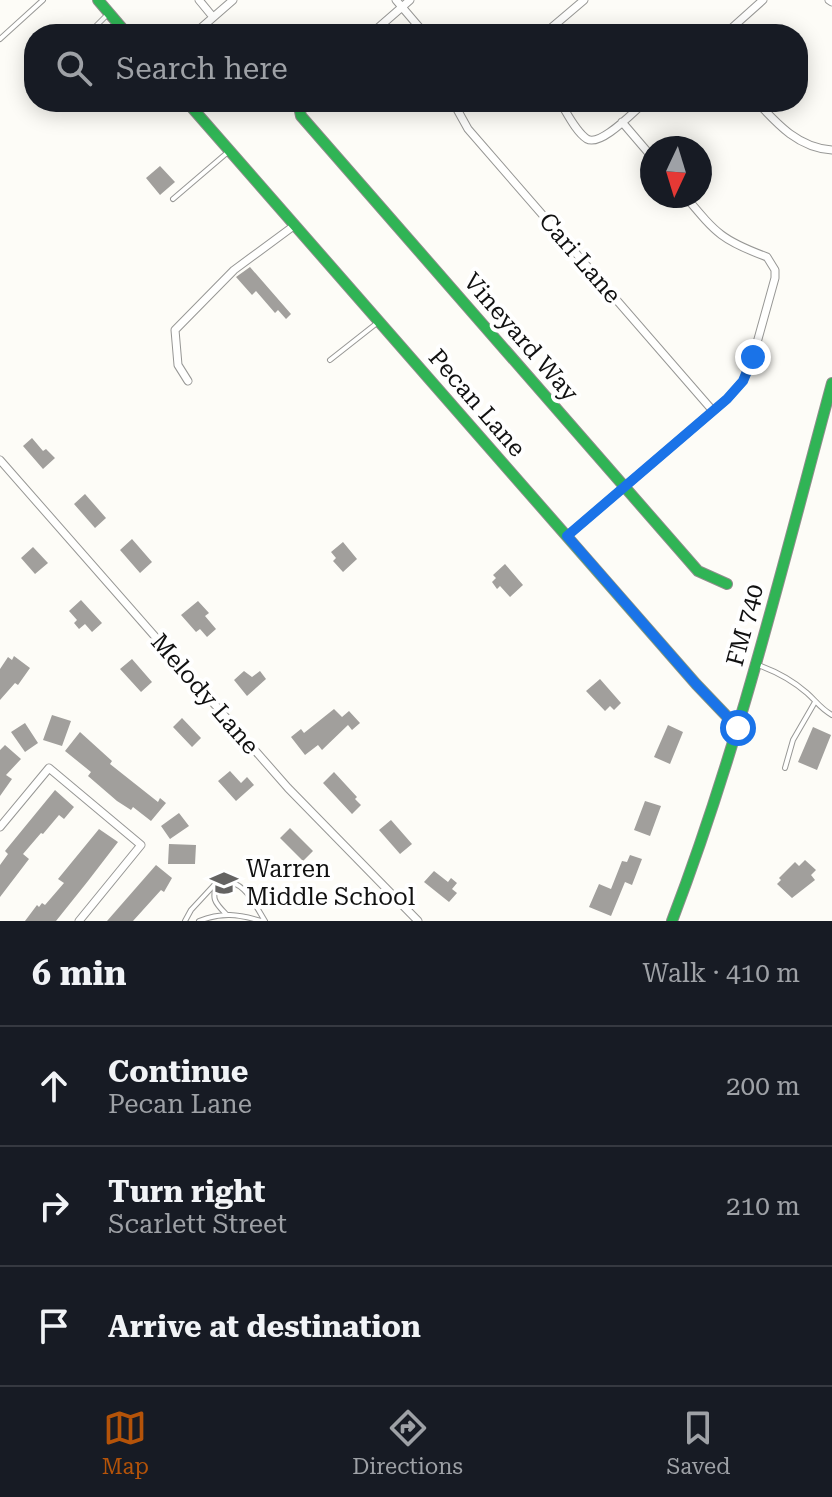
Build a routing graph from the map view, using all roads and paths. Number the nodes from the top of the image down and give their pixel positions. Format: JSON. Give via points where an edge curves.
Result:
{"nodes":[{"id":1,"x":43,"y":0,"type":"edge"},
{"id":2,"x":98,"y":0,"type":"edge"},
{"id":3,"x":199,"y":0,"type":"edge"},
{"id":4,"x":233,"y":0,"type":"edge"},
{"id":5,"x":410,"y":0,"type":"edge"},
{"id":6,"x":584,"y":0,"type":"edge"},
{"id":7,"x":763,"y":0,"type":"edge"},
{"id":8,"x":399,"y":3,"type":"edge"},
{"id":9,"x":109,"y":13,"type":"junction"},
{"id":10,"x":213,"y":17,"type":"junction"},
{"id":11,"x":98,"y":24,"type":"edge"},
{"id":12,"x":118,"y":24,"type":"edge"},
{"id":13,"x":205,"y":24,"type":"edge"},
{"id":14,"x":380,"y":24,"type":"edge"},
{"id":15,"x":417,"y":24,"type":"edge"},
{"id":16,"x":556,"y":24,"type":"edge"},
{"id":17,"x":736,"y":24,"type":"edge"},
{"id":18,"x":0,"y":39,"type":"edge"},
{"id":19,"x":196,"y":112,"type":"edge"},
{"id":20,"x":300,"y":112,"type":"edge"},
{"id":21,"x":459,"y":112,"type":"edge"},
{"id":22,"x":568,"y":112,"type":"edge"},
{"id":23,"x":634,"y":112,"type":"edge"},
{"id":24,"x":766,"y":112,"type":"edge"},
{"id":25,"x":622,"y":122,"type":"junction"},
{"id":26,"x":640,"y":143,"type":"edge"},
{"id":27,"x":832,"y":150,"type":"edge"},
{"id":28,"x":229,"y":151,"type":"junction"},
{"id":29,"x":173,"y":199,"type":"dead end"},
{"id":30,"x":696,"y":208,"type":"edge"},
{"id":31,"x":295,"y":225,"type":"junction"},
{"id":32,"x":379,"y":321,"type":"junction"},
{"id":33,"x":330,"y":360,"type":"dead end"},
{"id":34,"x":188,"y":381,"type":"dead end"},
{"id":35,"x":832,"y":383,"type":"edge"},
{"id":36,"x":713,"y":411,"type":"junction"},
{"id":37,"x":0,"y":460,"type":"edge"},
{"id":38,"x":624,"y":486,"type":"junction"},
{"id":39,"x":567,"y":536,"type":"junction"},
{"id":40,"x":727,"y":584,"type":"dead end"},
{"id":41,"x":755,"y":664,"type":"junction"},
{"id":42,"x":815,"y":701,"type":"junction"},
{"id":43,"x":832,"y":715,"type":"edge"},
{"id":44,"x":738,"y":728,"type":"junction"},
{"id":45,"x":785,"y":768,"type":"dead end"},
{"id":46,"x":0,"y":827,"type":"edge"},
{"id":47,"x":218,"y":882,"type":"junction"},
{"id":48,"x":226,"y":914,"type":"junction"},
{"id":49,"x":79,"y":921,"type":"edge"},
{"id":50,"x":185,"y":921,"type":"edge"},
{"id":51,"x":199,"y":921,"type":"edge"},
{"id":52,"x":263,"y":921,"type":"edge"},
{"id":53,"x":418,"y":921,"type":"edge"},
{"id":54,"x":672,"y":921,"type":"edge"}],
"edges":[{"from":1,"to":18,"type":"lane"},
{"from":2,"to":9,"type":"street"},
{"from":3,"to":10,"type":"street"},
{"from":4,"to":10,"type":"street"},
{"from":5,"to":8,"type":"street"},
{"from":6,"to":16,"type":"street"},
{"from":7,"to":17,"type":"street"},
{"from":8,"to":14,"type":"street"},
{"from":8,"to":15,"type":"street"},
{"from":9,"to":11,"type":"lane"},
{"from":9,"to":12,"type":"street"},
{"from":10,"to":13,"type":"street"},
{"from":19,"to":28,"type":"street","name":"Pecan Lane"},
{"from":20,"to":38,"type":"street","name":"Vineyard Way"},
{"from":21,"to":36,"type":"street","name":"Cari Lane"},
{"from":22,"to":25,"type":"street","via":[[589,140],[603,138]]},
{"from":23,"to":25,"type":"street"},
{"from":24,"to":27,"type":"street","via":[[793,136]]},
{"from":25,"to":26,"type":"street"},
{"from":28,"to":29,"type":"lane"},
{"from":28,"to":31,"type":"street","name":"Pecan Lane"},
{"from":30,"to":36,"type":"street","via":[[720,236],[767,257],[775,270],[749,370]]},
{"from":31,"to":32,"type":"street","name":"Pecan Lane"},
{"from":31,"to":34,"type":"street","via":[[234,270],[175,330],[178,365]]},
{"from":32,"to":33,"type":"lane"},
{"from":32,"to":39,"type":"street","name":"Pecan Lane"},
{"from":35,"to":41,"type":"street","name":"FM 740","number":"FM 740"},
{"from":36,"to":38,"type":"street"},
{"from":37,"to":53,"type":"street","name":"Melody Lane","via":[[288,788]]},
{"from":38,"to":39,"type":"street"},
{"from":38,"to":40,"type":"street","name":"Vineyard Way","via":[[698,571]]},
{"from":39,"to":44,"type":"street","name":"Pecan Lane"},
{"from":41,"to":42,"type":"lane","via":[[780,673]]},
{"from":41,"to":44,"type":"street","name":"FM 740","number":"FM 740"},
{"from":42,"to":43,"type":"lane"},
{"from":42,"to":45,"type":"lane","via":[[793,740]]},
{"from":44,"to":54,"type":"street","name":"FM 740","number":"FM 740"},
{"from":46,"to":49,"type":"street","via":[[49,768],[141,845]]},
{"from":47,"to":48,"type":"lane","via":[[212,895]]},
{"from":47,"to":50,"type":"lane"},
{"from":47,"to":52,"type":"lane","via":[[236,882]]},
{"from":48,"to":51,"type":"lane"},
{"from":48,"to":52,"type":"lane"}]}
